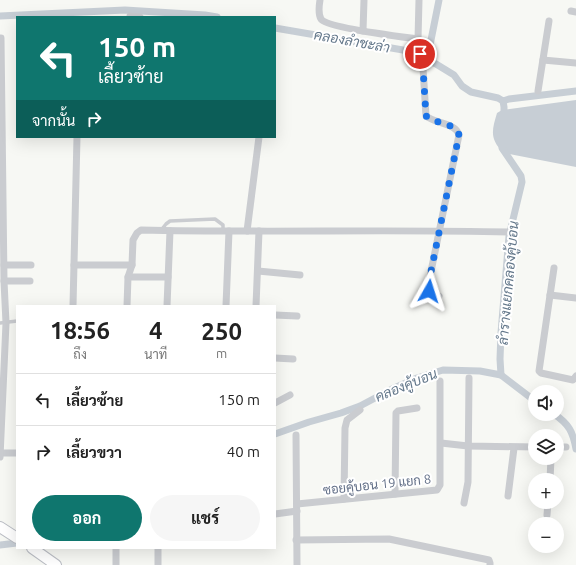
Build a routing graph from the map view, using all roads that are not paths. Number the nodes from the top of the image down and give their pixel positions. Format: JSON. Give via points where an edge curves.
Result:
{"nodes":[{"id":1,"x":320,"y":0,"type":"edge"},
{"id":2,"x":364,"y":0,"type":"edge"},
{"id":3,"x":419,"y":0,"type":"edge"},
{"id":4,"x":549,"y":21,"type":"dead end"},
{"id":5,"x":363,"y":31,"type":"junction"},
{"id":6,"x":1,"y":38,"type":"dead end"},
{"id":7,"x":543,"y":60,"type":"junction"},
{"id":8,"x":576,"y":63,"type":"edge"},
{"id":9,"x":423,"y":68,"type":"road end"},
{"id":10,"x":538,"y":91,"type":"dead end"},
{"id":11,"x":77,"y":138,"type":"edge"},
{"id":12,"x":259,"y":138,"type":"edge"},
{"id":13,"x":162,"y":230,"type":"junction"},
{"id":14,"x":439,"y":230,"type":"junction"},
{"id":15,"x":170,"y":231,"type":"junction"},
{"id":16,"x":226,"y":231,"type":"junction"},
{"id":17,"x":247,"y":232,"type":"junction"},
{"id":18,"x":260,"y":232,"type":"junction"},
{"id":19,"x":509,"y":232,"type":"dead end"},
{"id":20,"x":4,"y":264,"type":"junction"},
{"id":21,"x":31,"y":264,"type":"dead end"},
{"id":22,"x":74,"y":265,"type":"junction"},
{"id":23,"x":132,"y":265,"type":"junction"},
{"id":24,"x":554,"y":268,"type":"dead end"},
{"id":25,"x":258,"y":271,"type":"junction"},
{"id":26,"x":300,"y":274,"type":"dead end"},
{"id":27,"x":128,"y":277,"type":"junction"},
{"id":28,"x":168,"y":277,"type":"junction"},
{"id":29,"x":4,"y":281,"type":"junction"},
{"id":30,"x":30,"y":281,"type":"dead end"},
{"id":31,"x":550,"y":295,"type":"junction"},
{"id":32,"x":439,"y":296,"type":"dead end"},
{"id":33,"x":576,"y":298,"type":"edge"},
{"id":34,"x":73,"y":305,"type":"edge"},
{"id":35,"x":127,"y":305,"type":"edge"},
{"id":36,"x":167,"y":305,"type":"edge"},
{"id":37,"x":226,"y":305,"type":"edge"},
{"id":38,"x":256,"y":305,"type":"edge"},
{"id":39,"x":276,"y":315,"type":"edge"},
{"id":40,"x":297,"y":316,"type":"dead end"},
{"id":41,"x":16,"y":321,"type":"edge"},
{"id":42,"x":3,"y":323,"type":"edge"},
{"id":43,"x":3,"y":343,"type":"edge"},
{"id":44,"x":276,"y":358,"type":"edge"},
{"id":45,"x":293,"y":359,"type":"dead end"},
{"id":46,"x":2,"y":364,"type":"edge"},
{"id":47,"x":576,"y":376,"type":"edge"},
{"id":48,"x":469,"y":378,"type":"dead end"},
{"id":49,"x":440,"y":381,"type":"dead end"},
{"id":50,"x":276,"y":397,"type":"edge"},
{"id":51,"x":276,"y":402,"type":"edge"},
{"id":52,"x":417,"y":408,"type":"dead end"},
{"id":53,"x":360,"y":410,"type":"dead end"},
{"id":54,"x":296,"y":435,"type":"dead end"},
{"id":55,"x":440,"y":443,"type":"junction"},
{"id":56,"x":468,"y":446,"type":"junction"},
{"id":57,"x":528,"y":447,"type":"edge"},
{"id":58,"x":514,"y":448,"type":"junction"},
{"id":59,"x":0,"y":453,"type":"edge"},
{"id":60,"x":16,"y":453,"type":"edge"},
{"id":61,"x":0,"y":457,"type":"edge"},
{"id":62,"x":395,"y":494,"type":"junction"},
{"id":63,"x":508,"y":496,"type":"dead end"},
{"id":64,"x":344,"y":500,"type":"junction"},
{"id":65,"x":464,"y":503,"type":"dead end"},
{"id":66,"x":297,"y":508,"type":"junction"},
{"id":67,"x":547,"y":509,"type":"edge"},
{"id":68,"x":276,"y":514,"type":"edge"},
{"id":69,"x":547,"y":515,"type":"dead end"},
{"id":70,"x":0,"y":527,"type":"edge"},
{"id":71,"x":15,"y":537,"type":"edge"},
{"id":72,"x":296,"y":540,"type":"junction"},
{"id":73,"x":116,"y":549,"type":"edge"},
{"id":74,"x":158,"y":549,"type":"edge"},
{"id":75,"x":35,"y":550,"type":"edge"},
{"id":76,"x":56,"y":565,"type":"edge"},
{"id":77,"x":116,"y":565,"type":"edge"},
{"id":78,"x":158,"y":565,"type":"edge"},
{"id":79,"x":297,"y":565,"type":"edge"},
{"id":80,"x":490,"y":565,"type":"edge"}],
"edges":[{"from":1,"to":5,"type":"street","via":[[319,13],[327,24]]},
{"from":2,"to":5,"type":"street"},
{"from":3,"to":5,"type":"street","via":[[418,39]]},
{"from":4,"to":7,"type":"street"},
{"from":6,"to":20,"type":"street"},
{"from":7,"to":8,"type":"street"},
{"from":7,"to":10,"type":"street"},
{"from":9,"to":14,"type":"street","via":[[426,116],[458,130],[459,135]]},
{"from":11,"to":22,"type":"street"},
{"from":12,"to":17,"type":"street"},
{"from":13,"to":15,"type":"street"},
{"from":13,"to":16,"type":"lane","via":[[170,221],[215,219]]},
{"from":13,"to":23,"type":"street","via":[[141,230],[137,233],[133,240]]},
{"from":14,"to":18,"type":"street"},
{"from":14,"to":19,"type":"street"},
{"from":14,"to":32,"type":"street","via":[[428,286],[431,293]]},
{"from":15,"to":16,"type":"street"},
{"from":15,"to":28,"type":"street"},
{"from":16,"to":17,"type":"street"},
{"from":16,"to":37,"type":"street"},
{"from":17,"to":18,"type":"street"},
{"from":18,"to":25,"type":"street"},
{"from":20,"to":21,"type":"street"},
{"from":20,"to":29,"type":"street"},
{"from":22,"to":23,"type":"street"},
{"from":22,"to":34,"type":"street"},
{"from":23,"to":27,"type":"street"},
{"from":24,"to":31,"type":"street"},
{"from":25,"to":26,"type":"street"},
{"from":25,"to":38,"type":"street"},
{"from":27,"to":28,"type":"street"},
{"from":27,"to":35,"type":"street"},
{"from":28,"to":36,"type":"street"},
{"from":29,"to":30,"type":"street"},
{"from":29,"to":42,"type":"street"},
{"from":31,"to":33,"type":"street"},
{"from":31,"to":47,"type":"street","via":[[539,371],[573,380]]},
{"from":39,"to":40,"type":"street"},
{"from":41,"to":42,"type":"lane"},
{"from":42,"to":43,"type":"street"},
{"from":43,"to":46,"type":"street"},
{"from":44,"to":45,"type":"street"},
{"from":46,"to":59,"type":"street"},
{"from":48,"to":56,"type":"street"},
{"from":49,"to":55,"type":"street"},
{"from":50,"to":51,"type":"street","via":[[288,396]]},
{"from":52,"to":62,"type":"street","via":[[396,413]]},
{"from":53,"to":64,"type":"street","via":[[347,420],[345,428]]},
{"from":54,"to":66,"type":"street"},
{"from":55,"to":56,"type":"street"},
{"from":55,"to":62,"type":"street","name":"ซอยคู้บอน 19 แยก 8","via":[[438,489]]},
{"from":56,"to":58,"type":"street"},
{"from":56,"to":65,"type":"street","via":[[468,482]]},
{"from":57,"to":58,"type":"street"},
{"from":58,"to":63,"type":"street"},
{"from":59,"to":60,"type":"street"},
{"from":59,"to":61,"type":"street"},
{"from":62,"to":64,"type":"street","name":"ซอยคู้บอน 19 แยก 8"},
{"from":64,"to":66,"type":"street","name":"ซอยคู้บอน 19 แยก 8"},
{"from":66,"to":68,"type":"street","name":"ซอยคู้บอน 19 แยก 8"},
{"from":66,"to":72,"type":"street"},
{"from":67,"to":69,"type":"street"},
{"from":70,"to":71,"type":"main road"},
{"from":72,"to":79,"type":"street"},
{"from":72,"to":80,"type":"street","via":[[389,539],[489,560]]},
{"from":73,"to":77,"type":"street"},
{"from":74,"to":78,"type":"street"},
{"from":75,"to":76,"type":"main road"}]}
